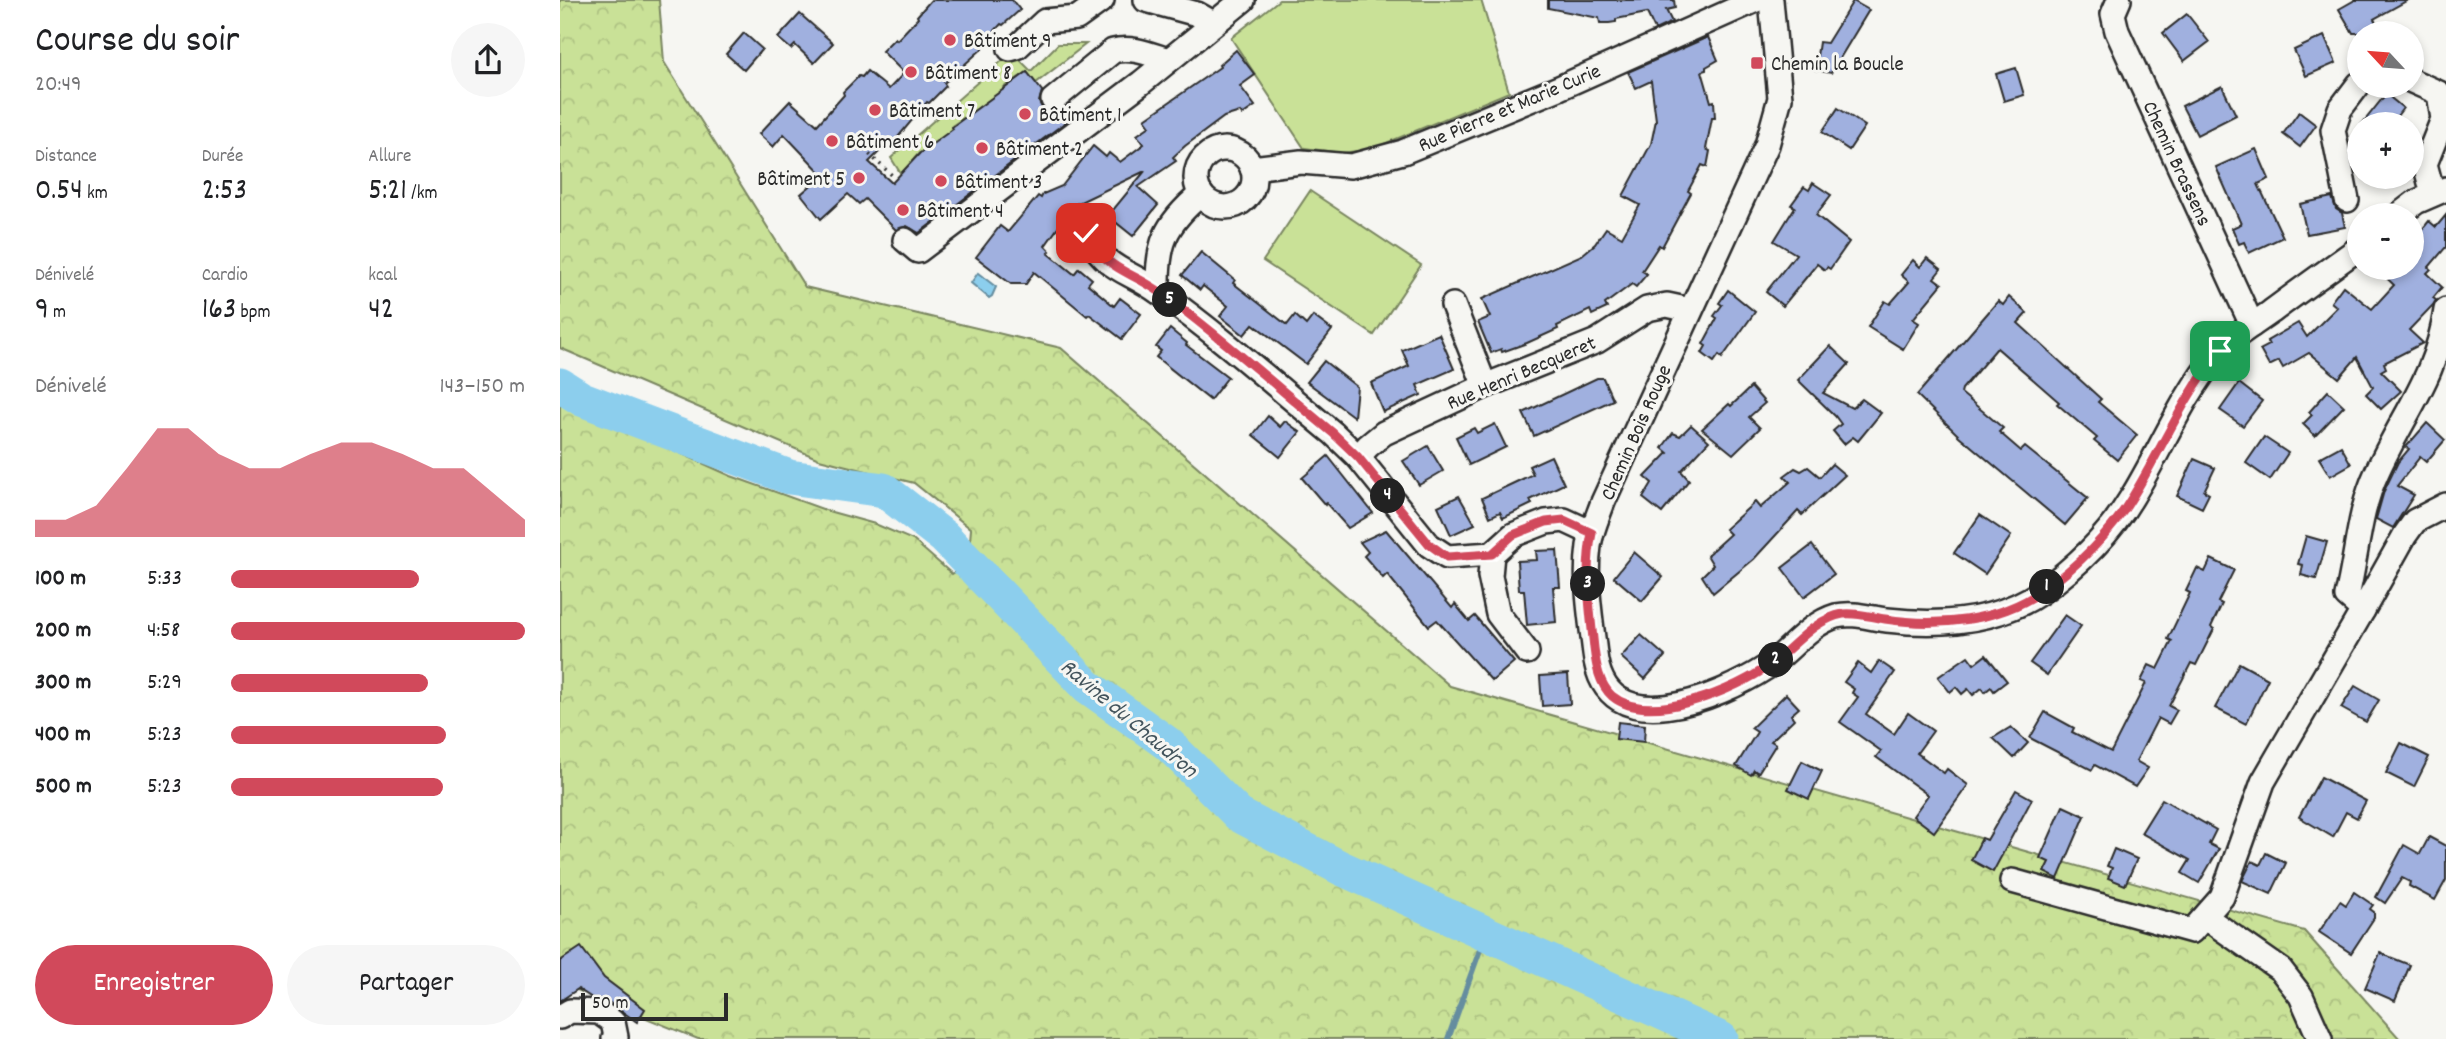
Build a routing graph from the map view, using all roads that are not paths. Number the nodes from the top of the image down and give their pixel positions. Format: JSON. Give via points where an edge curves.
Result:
{"nodes":[{"id":1,"x":1102,"y":0,"type":"edge"},
{"id":2,"x":1146,"y":0,"type":"edge"},
{"id":3,"x":1243,"y":0,"type":"edge"},
{"id":4,"x":1755,"y":0,"type":"edge"},
{"id":5,"x":1771,"y":0,"type":"edge"},
{"id":6,"x":2119,"y":0,"type":"edge"},
{"id":7,"x":1213,"y":23,"type":"junction"},
{"id":8,"x":1010,"y":49,"type":"dead end"},
{"id":9,"x":1168,"y":61,"type":"junction"},
{"id":10,"x":2424,"y":84,"type":"edge"},
{"id":11,"x":2443,"y":91,"type":"edge"},
{"id":12,"x":2348,"y":98,"type":"edge"},
{"id":13,"x":1053,"y":100,"type":"dead end"},
{"id":14,"x":1252,"y":168,"type":"junction"},
{"id":15,"x":2440,"y":191,"type":"edge"},
{"id":16,"x":1201,"y":194,"type":"junction"},
{"id":17,"x":2347,"y":200,"type":"dead end"},
{"id":18,"x":2415,"y":203,"type":"edge"},
{"id":19,"x":1086,"y":233,"type":"dead end"},
{"id":20,"x":905,"y":240,"type":"dead end"},
{"id":21,"x":2347,"y":257,"type":"edge"},
{"id":22,"x":1158,"y":291,"type":"junction"},
{"id":23,"x":1453,"y":305,"type":"dead end"},
{"id":24,"x":1690,"y":310,"type":"junction"},
{"id":25,"x":2446,"y":310,"type":"edge"},
{"id":26,"x":2252,"y":326,"type":"junction"},
{"id":27,"x":1485,"y":386,"type":"junction"},
{"id":28,"x":1358,"y":457,"type":"junction"},
{"id":29,"x":2446,"y":505,"type":"edge"},
{"id":30,"x":1592,"y":533,"type":"junction"},
{"id":31,"x":1492,"y":554,"type":"junction"},
{"id":32,"x":2363,"y":610,"type":"junction"},
{"id":33,"x":1527,"y":652,"type":"dead end"},
{"id":34,"x":2012,"y":881,"type":"dead end"},
{"id":35,"x":2205,"y":918,"type":"junction"},
{"id":36,"x":560,"y":1017,"type":"edge"},
{"id":37,"x":614,"y":1039,"type":"edge"},
{"id":38,"x":2320,"y":1039,"type":"edge"}],
"edges":[{"from":1,"to":8,"type":"street","via":[[1077,18],[1045,21]]},
{"from":2,"to":7,"type":"street","via":[[1198,14]]},
{"from":3,"to":7,"type":"street"},
{"from":4,"to":14,"type":"street","name":"Rue Pierre et Marie Curie","via":[[1403,152],[1351,166],[1301,162]]},
{"from":5,"to":24,"type":"street","name":"Chemin Bois Rouge","via":[[1780,98],[1776,120]]},
{"from":6,"to":26,"type":"street","name":"Chemin Brassens","via":[[2113,14],[2117,30]]},
{"from":7,"to":9,"type":"street"},
{"from":9,"to":13,"type":"street","via":[[1134,49],[1113,51]]},
{"from":9,"to":20,"type":"street","via":[[918,251]]},
{"from":10,"to":11,"type":"street"},
{"from":11,"to":15,"type":"street","via":[[2444,119],[2425,164]]},
{"from":12,"to":17,"type":"street","via":[[2333,131]]},
{"from":14,"to":16,"type":"street","via":[[1254,182],[1249,195],[1238,203],[1225,207],[1211,204]]},
{"from":14,"to":16,"type":"street","via":[[1245,156],[1232,149],[1218,149],[1198,167],[1196,181]]},
{"from":15,"to":18,"type":"street"},
{"from":16,"to":22,"type":"street","via":[[1166,234],[1159,251]]},
{"from":19,"to":22,"type":"street","via":[[1098,254],[1114,267]]},
{"from":21,"to":26,"type":"street","name":"Chemin Bois Rouge"},
{"from":22,"to":28,"type":"street"},
{"from":23,"to":27,"type":"street"},
{"from":24,"to":27,"type":"street","name":"Rue Henri Becqueret","via":[[1667,305],[1647,309],[1597,341]]},
{"from":24,"to":30,"type":"street","name":"Chemin Bois Rouge"},
{"from":25,"to":32,"type":"street","via":[[2428,377],[2377,471],[2365,505],[2347,596]]},
{"from":26,"to":30,"type":"street","name":"Chemin Bois Rouge","via":[[2220,351],[2198,379],[2133,496],[2083,558],[2024,603],[2000,612],[1956,622],[1845,614],[1815,626],[1747,679],[1704,698],[1634,706],[1613,697],[1596,667],[1587,567]]},
{"from":27,"to":28,"type":"street","name":"Rue Henri Becqueret","via":[[1384,433]]},
{"from":28,"to":31,"type":"street","via":[[1429,544],[1447,557]]},
{"from":29,"to":32,"type":"street","via":[[2415,521]]},
{"from":30,"to":31,"type":"street","via":[[1564,520],[1546,522],[1513,535]]},
{"from":31,"to":33,"type":"street","via":[[1490,576],[1498,614]]},
{"from":32,"to":35,"type":"street","via":[[2263,782],[2222,897]]},
{"from":34,"to":35,"type":"street","via":[[2192,931]]},
{"from":35,"to":38,"type":"street","via":[[2281,970],[2301,996]]},
{"from":36,"to":37,"type":"street","via":[[570,1011],[599,1012],[613,1022]]}]}
